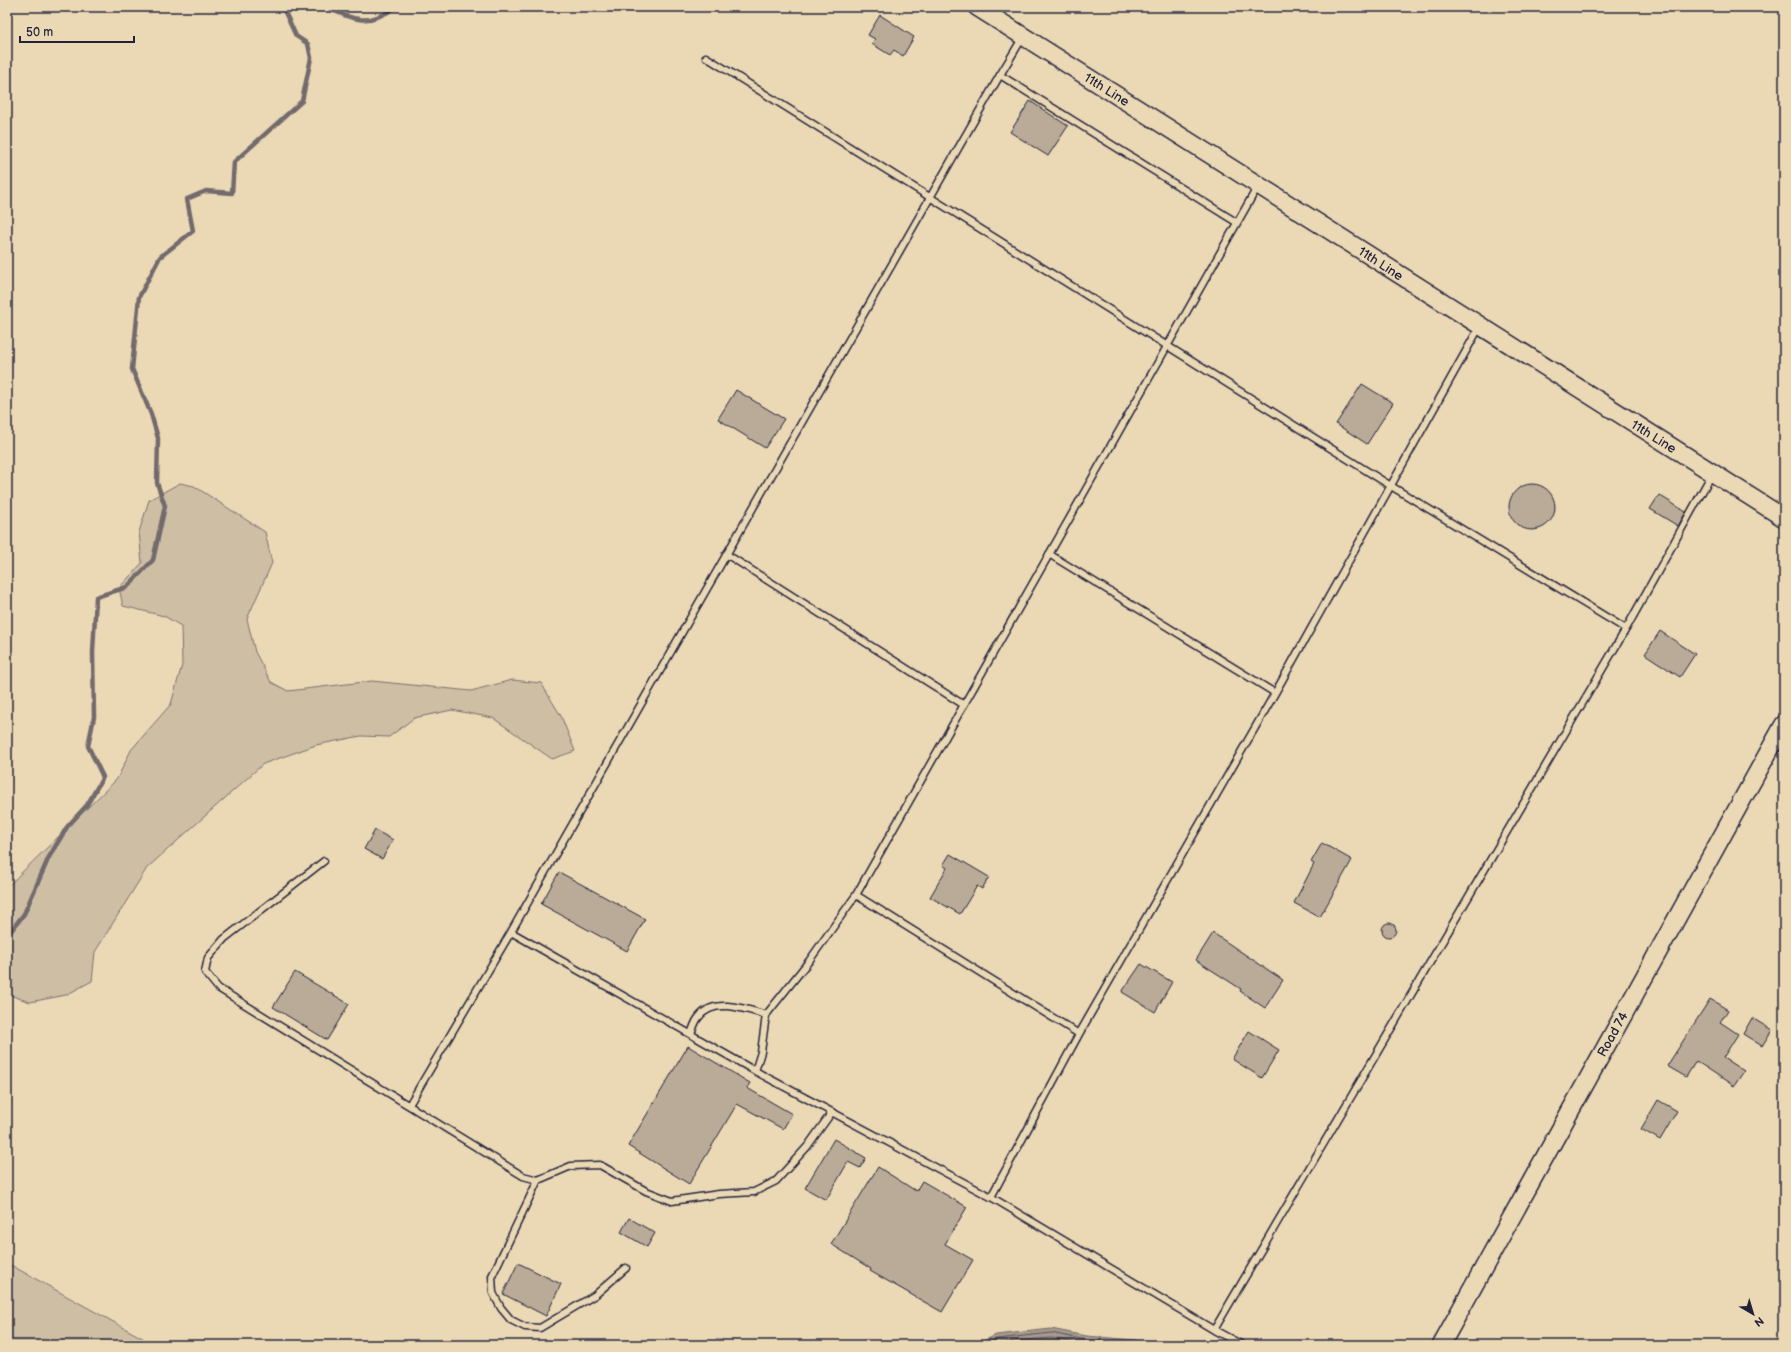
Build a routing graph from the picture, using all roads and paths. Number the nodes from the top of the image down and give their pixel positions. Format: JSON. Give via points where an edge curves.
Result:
{"nodes":[{"id":1,"x":977,"y":7,"type":"edge"},
{"id":2,"x":1024,"y":36,"type":"junction"},
{"id":3,"x":706,"y":57,"type":"dead end"},
{"id":4,"x":1000,"y":75,"type":"junction"},
{"id":5,"x":1259,"y":185,"type":"junction"},
{"id":6,"x":930,"y":198,"type":"junction"},
{"id":7,"x":1236,"y":222,"type":"junction"},
{"id":8,"x":1480,"y":326,"type":"junction"},
{"id":9,"x":1166,"y":346,"type":"junction"},
{"id":10,"x":1713,"y":472,"type":"junction"},
{"id":11,"x":1391,"y":486,"type":"junction"},
{"id":12,"x":1784,"y":518,"type":"edge"},
{"id":13,"x":726,"y":554,"type":"junction"},
{"id":14,"x":1049,"y":554,"type":"junction"},
{"id":15,"x":1626,"y":629,"type":"junction"},
{"id":16,"x":1275,"y":693,"type":"junction"},
{"id":17,"x":964,"y":705,"type":"junction"},
{"id":18,"x":1784,"y":724,"type":"edge"},
{"id":19,"x":324,"y":861,"type":"dead end"},
{"id":20,"x":856,"y":895,"type":"junction"},
{"id":21,"x":511,"y":932,"type":"junction"},
{"id":22,"x":766,"y":1015,"type":"junction"},
{"id":23,"x":691,"y":1034,"type":"junction"},
{"id":24,"x":1079,"y":1034,"type":"junction"},
{"id":25,"x":755,"y":1071,"type":"junction"},
{"id":26,"x":409,"y":1105,"type":"junction"},
{"id":27,"x":832,"y":1112,"type":"junction"},
{"id":28,"x":538,"y":1180,"type":"junction"},
{"id":29,"x":991,"y":1197,"type":"junction"},
{"id":30,"x":626,"y":1268,"type":"dead end"},
{"id":31,"x":1214,"y":1330,"type":"junction"},
{"id":32,"x":1242,"y":1345,"type":"edge"},
{"id":33,"x":1441,"y":1345,"type":"edge"}],
"edges":[{"from":1,"to":2,"type":"main road","name":"11th Line"},
{"from":2,"to":4,"type":"lane"},
{"from":2,"to":5,"type":"main road","name":"11th Line"},
{"from":3,"to":6,"type":"lane"},
{"from":4,"to":6,"type":"lane"},
{"from":4,"to":7,"type":"lane"},
{"from":5,"to":7,"type":"lane"},
{"from":5,"to":8,"type":"main road","name":"11th Line"},
{"from":6,"to":9,"type":"lane"},
{"from":6,"to":13,"type":"lane"},
{"from":7,"to":9,"type":"lane"},
{"from":8,"to":10,"type":"main road","name":"11th Line"},
{"from":8,"to":11,"type":"lane"},
{"from":9,"to":11,"type":"lane"},
{"from":9,"to":14,"type":"lane"},
{"from":10,"to":12,"type":"main road","name":"11th Line"},
{"from":10,"to":15,"type":"lane"},
{"from":11,"to":15,"type":"lane"},
{"from":11,"to":16,"type":"lane"},
{"from":13,"to":17,"type":"lane"},
{"from":13,"to":21,"type":"lane"},
{"from":14,"to":16,"type":"lane"},
{"from":14,"to":17,"type":"lane"},
{"from":15,"to":31,"type":"lane"},
{"from":16,"to":24,"type":"lane"},
{"from":17,"to":20,"type":"lane"},
{"from":18,"to":33,"type":"main road","name":"Road 74"},
{"from":19,"to":26,"type":"lane","via":[[224,939],[208,958],[205,972],[218,988]]},
{"from":20,"to":22,"type":"lane"},
{"from":20,"to":24,"type":"lane"},
{"from":21,"to":23,"type":"lane"},
{"from":21,"to":26,"type":"lane"},
{"from":22,"to":23,"type":"lane","via":[[736,1007],[712,1007],[698,1017]]},
{"from":22,"to":25,"type":"lane","via":[[761,1052]]},
{"from":23,"to":25,"type":"lane"},
{"from":24,"to":29,"type":"lane"},
{"from":25,"to":27,"type":"lane"},
{"from":26,"to":28,"type":"lane","via":[[523,1176]]},
{"from":27,"to":28,"type":"lane","via":[[807,1147],[776,1181],[754,1192],[672,1201],[646,1191],[600,1165],[572,1166]]},
{"from":27,"to":29,"type":"lane"},
{"from":28,"to":30,"type":"lane","via":[[492,1276],[493,1293],[511,1320],[525,1327],[540,1328],[595,1295]]},
{"from":29,"to":31,"type":"lane"},
{"from":31,"to":32,"type":"lane"}]}
